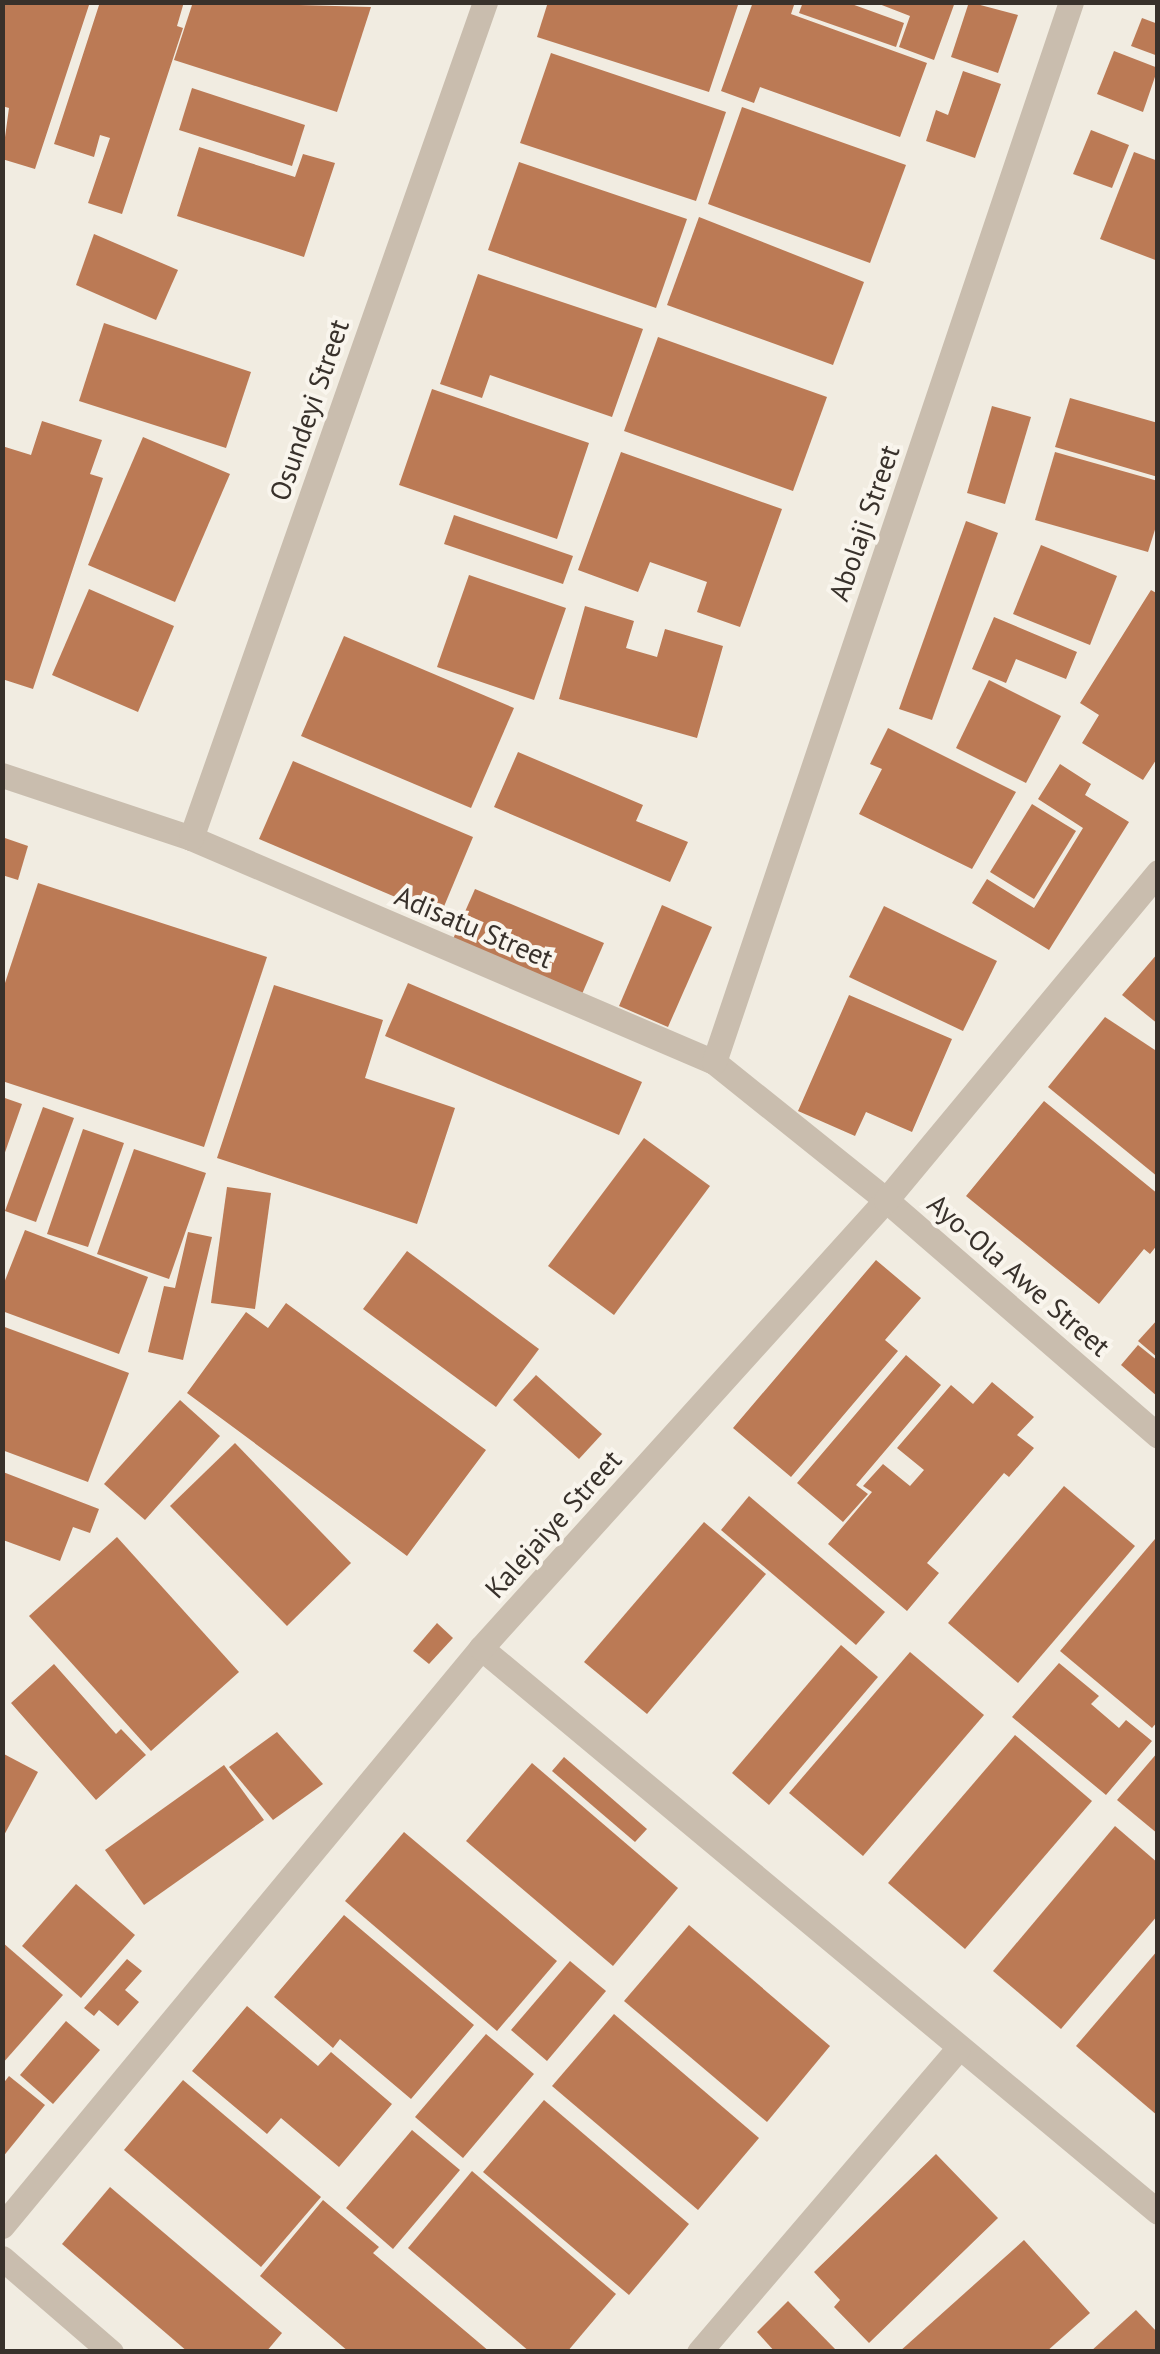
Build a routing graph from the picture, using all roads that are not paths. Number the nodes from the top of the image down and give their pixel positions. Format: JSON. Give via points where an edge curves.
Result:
{"nodes":[{"id":1,"x":484,"y":2,"type":"edge"},
{"id":2,"x":1071,"y":2,"type":"edge"},
{"id":3,"x":2,"y":775,"type":"edge"},
{"id":4,"x":190,"y":838,"type":"junction"},
{"id":5,"x":1158,"y":872,"type":"edge"},
{"id":6,"x":714,"y":1062,"type":"junction"},
{"id":7,"x":886,"y":1200,"type":"junction"},
{"id":8,"x":1158,"y":1436,"type":"edge"},
{"id":9,"x":481,"y":1648,"type":"junction"},
{"id":10,"x":958,"y":2049,"type":"junction"},
{"id":11,"x":1158,"y":2212,"type":"edge"},
{"id":12,"x":2,"y":2226,"type":"edge"},
{"id":13,"x":2,"y":2258,"type":"edge"},
{"id":14,"x":111,"y":2352,"type":"edge"},
{"id":15,"x":699,"y":2352,"type":"edge"}],
"edges":[{"from":1,"to":4,"type":"street","name":"Osundeyi Street"},
{"from":2,"to":6,"type":"street","name":"Abolaji Street"},
{"from":3,"to":4,"type":"street","name":"Adisatu Street"},
{"from":4,"to":6,"type":"street","name":"Adisatu Street"},
{"from":5,"to":7,"type":"street","name":"Kalejaiye Street"},
{"from":6,"to":7,"type":"street","name":"Adisatu Street"},
{"from":7,"to":8,"type":"street","name":"Ayo-Ola Awe Street"},
{"from":7,"to":9,"type":"street","name":"Kalejaiye Street"},
{"from":9,"to":10,"type":"street"},
{"from":9,"to":12,"type":"street","name":"Kalejaiye Street"},
{"from":10,"to":11,"type":"street"},
{"from":10,"to":15,"type":"street"},
{"from":13,"to":14,"type":"street"}]}
